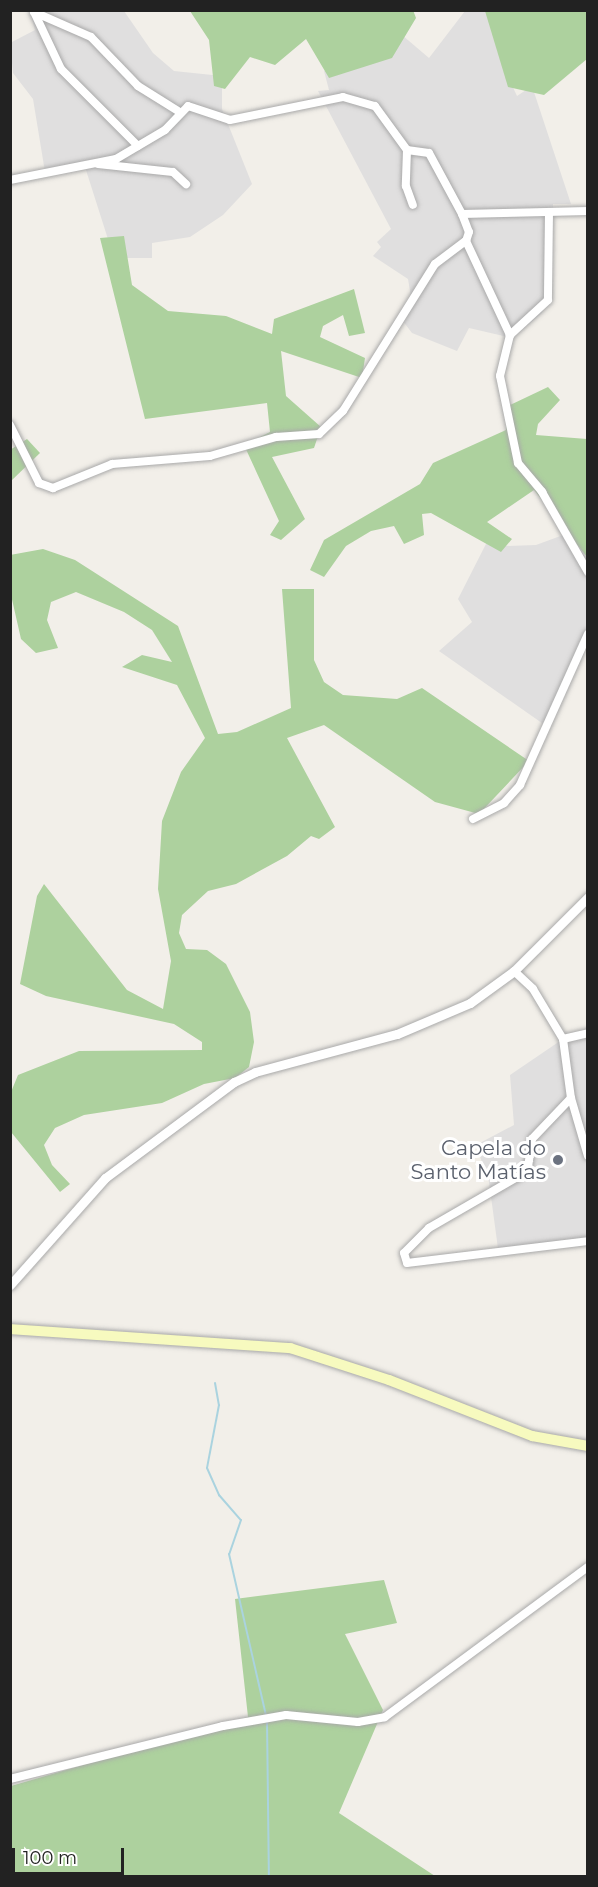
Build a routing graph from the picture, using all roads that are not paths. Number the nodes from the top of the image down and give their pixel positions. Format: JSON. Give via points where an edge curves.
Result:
{"nodes":[{"id":1,"x":33,"y":11,"type":"edge"},
{"id":2,"x":178,"y":111,"type":"junction"},
{"id":3,"x":138,"y":146,"type":"junction"},
{"id":4,"x":407,"y":150,"type":"junction"},
{"id":5,"x":97,"y":164,"type":"junction"},
{"id":6,"x":10,"y":180,"type":"edge"},
{"id":7,"x":186,"y":184,"type":"dead end"},
{"id":8,"x":413,"y":205,"type":"dead end"},
{"id":9,"x":588,"y":211,"type":"edge"},
{"id":10,"x":549,"y":212,"type":"junction"},
{"id":11,"x":462,"y":214,"type":"junction"},
{"id":12,"x":466,"y":241,"type":"junction"},
{"id":13,"x":510,"y":335,"type":"junction"},
{"id":14,"x":10,"y":425,"type":"edge"},
{"id":15,"x":588,"y":572,"type":"edge"},
{"id":16,"x":588,"y":634,"type":"edge"},
{"id":17,"x":473,"y":819,"type":"dead end"},
{"id":18,"x":588,"y":897,"type":"edge"},
{"id":19,"x":514,"y":971,"type":"junction"},
{"id":20,"x":588,"y":1033,"type":"edge"},
{"id":21,"x":563,"y":1039,"type":"junction"},
{"id":22,"x":571,"y":1098,"type":"junction"},
{"id":23,"x":588,"y":1156,"type":"edge"},
{"id":24,"x":588,"y":1241,"type":"edge"},
{"id":25,"x":10,"y":1285,"type":"edge"},
{"id":26,"x":10,"y":1329,"type":"edge"},
{"id":27,"x":588,"y":1446,"type":"edge"},
{"id":28,"x":588,"y":1567,"type":"edge"},
{"id":29,"x":10,"y":1779,"type":"edge"}],
"edges":[{"from":1,"to":2,"type":"street","via":[[91,37],[138,86]]},
{"from":1,"to":3,"type":"street","via":[[61,69]]},
{"from":2,"to":3,"type":"street","via":[[165,130]]},
{"from":2,"to":4,"type":"street","via":[[188,106],[230,120],[343,97],[375,106]]},
{"from":3,"to":5,"type":"street"},
{"from":4,"to":8,"type":"street","via":[[406,186]]},
{"from":4,"to":11,"type":"street","via":[[429,153]]},
{"from":5,"to":6,"type":"street"},
{"from":5,"to":7,"type":"street","via":[[173,172]]},
{"from":9,"to":10,"type":"street"},
{"from":10,"to":11,"type":"street"},
{"from":10,"to":13,"type":"street","via":[[548,300]]},
{"from":11,"to":12,"type":"street","via":[[469,232]]},
{"from":12,"to":13,"type":"street"},
{"from":12,"to":14,"type":"street","via":[[435,264],[343,411],[319,434],[276,437],[210,456],[112,464],[53,488],[39,483]]},
{"from":13,"to":15,"type":"street","via":[[500,376],[518,463],[542,492]]},
{"from":16,"to":17,"type":"street","via":[[520,785],[504,803]]},
{"from":18,"to":19,"type":"street"},
{"from":19,"to":21,"type":"street","via":[[533,989]]},
{"from":19,"to":25,"type":"street","via":[[470,1003],[398,1034],[266,1068],[234,1082],[105,1178]]},
{"from":20,"to":21,"type":"street"},
{"from":21,"to":22,"type":"street"},
{"from":22,"to":23,"type":"street"},
{"from":22,"to":24,"type":"street","via":[[532,1139],[528,1168],[438,1222],[404,1253],[407,1263]]},
{"from":26,"to":27,"type":"main road","via":[[290,1348],[389,1380],[532,1436]]},
{"from":28,"to":29,"type":"street","via":[[385,1717],[358,1722],[286,1715],[255,1720],[131,1746]]}]}
